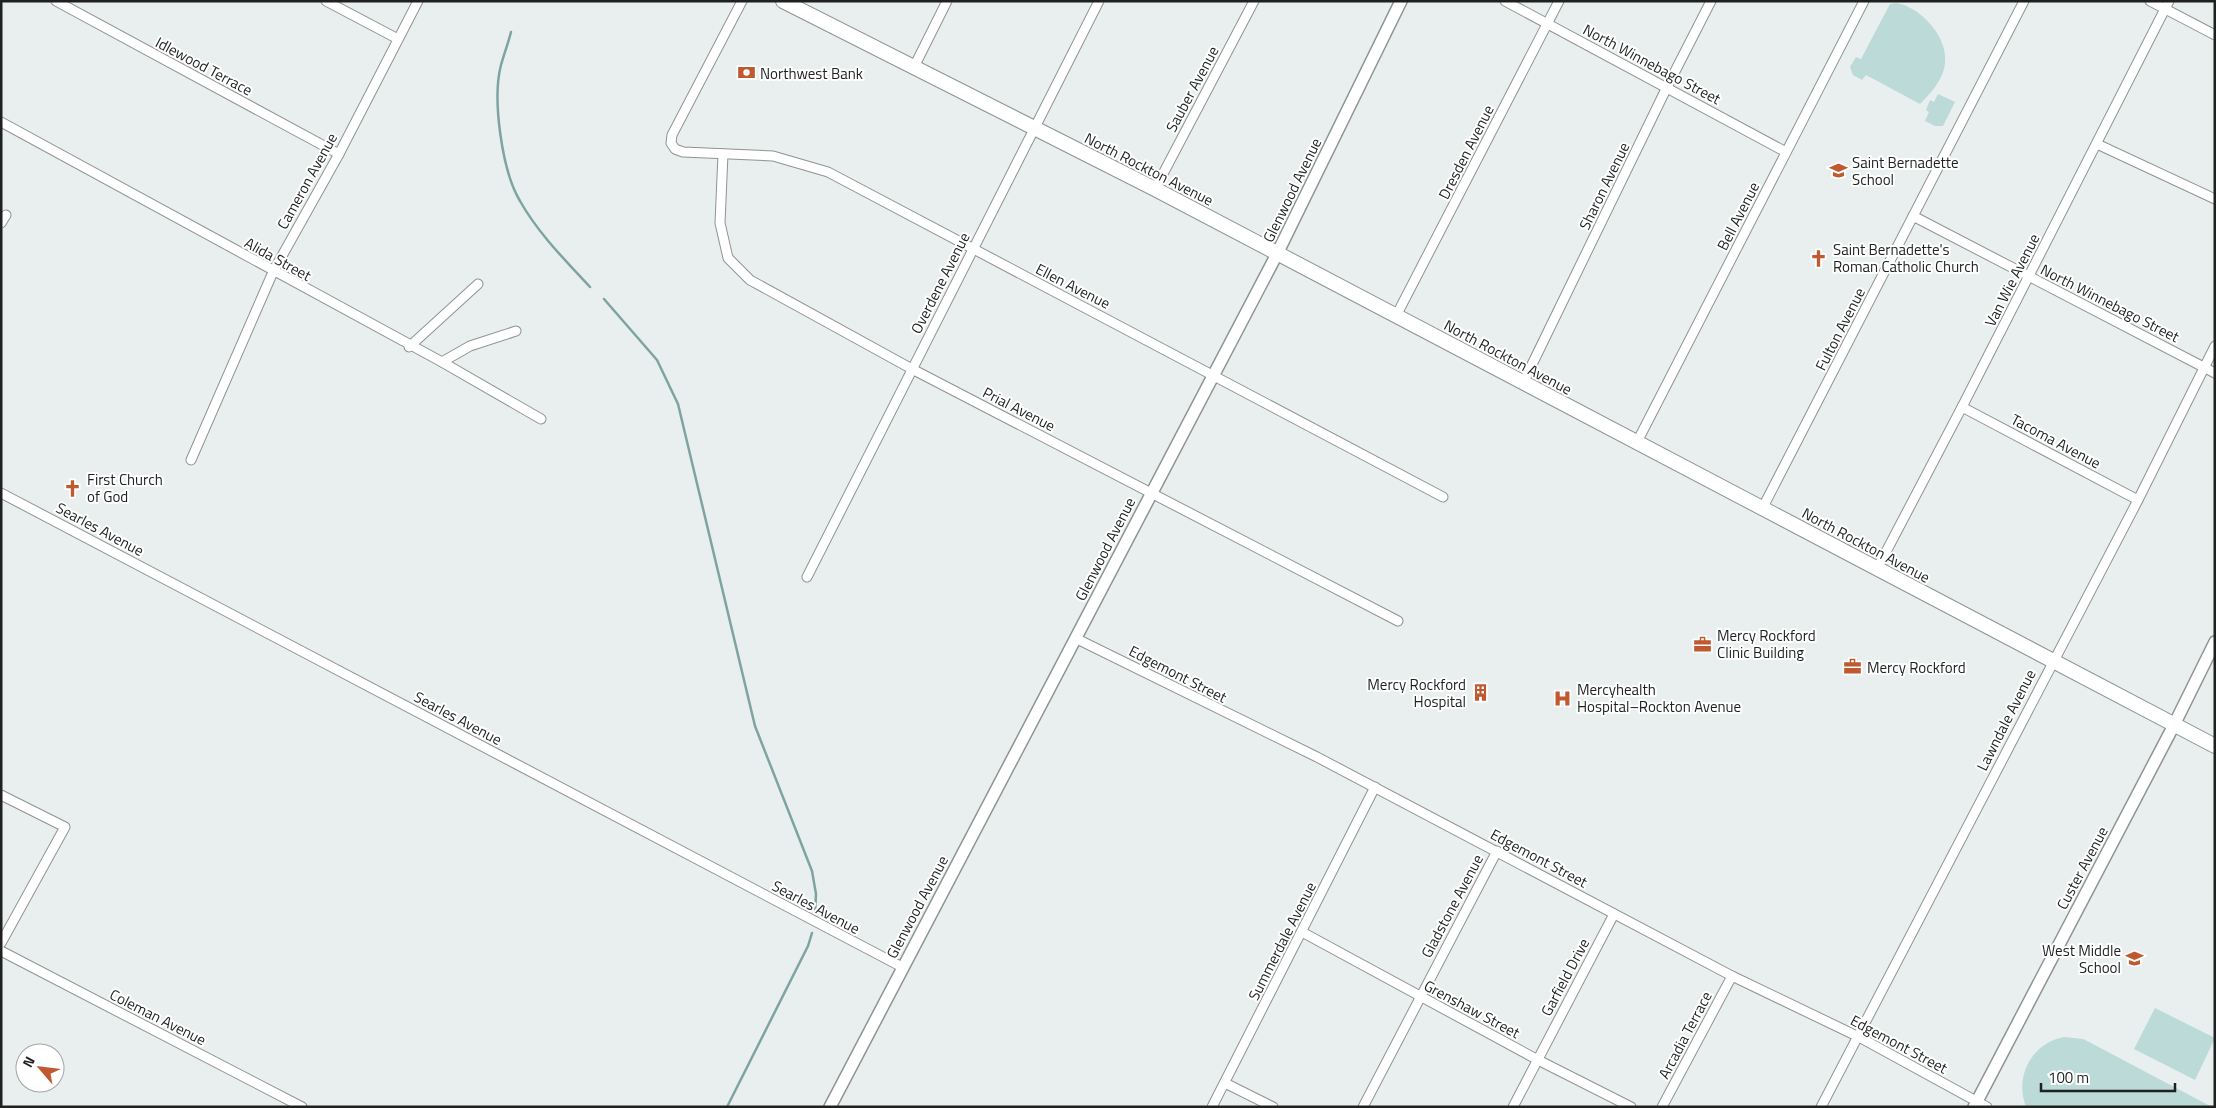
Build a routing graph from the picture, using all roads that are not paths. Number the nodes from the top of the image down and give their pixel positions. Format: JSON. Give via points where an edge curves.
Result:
{"nodes":[{"id":1,"x":56,"y":1,"type":"edge"},
{"id":2,"x":326,"y":1,"type":"edge"},
{"id":3,"x":418,"y":1,"type":"edge"},
{"id":4,"x":742,"y":1,"type":"edge"},
{"id":5,"x":947,"y":1,"type":"edge"},
{"id":6,"x":1099,"y":1,"type":"edge"},
{"id":7,"x":1254,"y":1,"type":"edge"},
{"id":8,"x":1401,"y":1,"type":"edge"},
{"id":9,"x":1505,"y":1,"type":"edge"},
{"id":10,"x":1559,"y":1,"type":"edge"},
{"id":11,"x":1711,"y":1,"type":"edge"},
{"id":12,"x":1864,"y":1,"type":"edge"},
{"id":13,"x":2024,"y":1,"type":"edge"},
{"id":14,"x":2150,"y":1,"type":"edge"},
{"id":15,"x":790,"y":3,"type":"edge"},
{"id":16,"x":2167,"y":5,"type":"edge"},
{"id":17,"x":1548,"y":25,"type":"junction"},
{"id":18,"x":2215,"y":35,"type":"edge"},
{"id":19,"x":398,"y":39,"type":"junction"},
{"id":20,"x":914,"y":67,"type":"junction"},
{"id":21,"x":1667,"y":87,"type":"junction"},
{"id":22,"x":1,"y":122,"type":"edge"},
{"id":23,"x":1034,"y":128,"type":"junction"},
{"id":24,"x":2097,"y":144,"type":"junction"},
{"id":25,"x":1786,"y":152,"type":"junction"},
{"id":26,"x":339,"y":154,"type":"junction"},
{"id":27,"x":723,"y":154,"type":"junction"},
{"id":28,"x":1155,"y":189,"type":"junction"},
{"id":29,"x":2215,"y":199,"type":"edge"},
{"id":30,"x":1914,"y":216,"type":"junction"},
{"id":31,"x":972,"y":250,"type":"junction"},
{"id":32,"x":1277,"y":254,"type":"junction"},
{"id":33,"x":274,"y":272,"type":"junction"},
{"id":34,"x":2028,"y":277,"type":"junction"},
{"id":35,"x":478,"y":284,"type":"dead end"},
{"id":36,"x":1396,"y":316,"type":"junction"},
{"id":37,"x":516,"y":331,"type":"dead end"},
{"id":38,"x":2215,"y":346,"type":"edge"},
{"id":39,"x":409,"y":347,"type":"junction"},
{"id":40,"x":442,"y":362,"type":"junction"},
{"id":41,"x":2204,"y":367,"type":"junction"},
{"id":42,"x":912,"y":369,"type":"junction"},
{"id":43,"x":2215,"y":373,"type":"edge"},
{"id":44,"x":1213,"y":374,"type":"junction"},
{"id":45,"x":1523,"y":383,"type":"junction"},
{"id":46,"x":1962,"y":407,"type":"junction"},
{"id":47,"x":541,"y":419,"type":"dead end"},
{"id":48,"x":1636,"y":444,"type":"junction"},
{"id":49,"x":190,"y":460,"type":"dead end"},
{"id":50,"x":1,"y":493,"type":"edge"},
{"id":51,"x":1150,"y":493,"type":"junction"},
{"id":52,"x":1443,"y":497,"type":"dead end"},
{"id":53,"x":2138,"y":500,"type":"junction"},
{"id":54,"x":1762,"y":509,"type":"junction"},
{"id":55,"x":1877,"y":569,"type":"junction"},
{"id":56,"x":807,"y":577,"type":"dead end"},
{"id":57,"x":1398,"y":621,"type":"dead end"},
{"id":58,"x":1076,"y":638,"type":"junction"},
{"id":59,"x":2215,"y":642,"type":"edge"},
{"id":60,"x":2052,"y":660,"type":"junction"},
{"id":61,"x":2174,"y":725,"type":"junction"},
{"id":62,"x":2215,"y":746,"type":"edge"},
{"id":63,"x":1376,"y":787,"type":"junction"},
{"id":64,"x":1,"y":794,"type":"edge"},
{"id":65,"x":1497,"y":852,"type":"junction"},
{"id":66,"x":1614,"y":914,"type":"junction"},
{"id":67,"x":1302,"y":932,"type":"junction"},
{"id":68,"x":1,"y":943,"type":"edge"},
{"id":69,"x":1,"y":951,"type":"edge"},
{"id":70,"x":902,"y":967,"type":"junction"},
{"id":71,"x":1732,"y":976,"type":"junction"},
{"id":72,"x":1420,"y":997,"type":"junction"},
{"id":73,"x":1858,"y":1038,"type":"junction"},
{"id":74,"x":1538,"y":1060,"type":"junction"},
{"id":75,"x":1225,"y":1083,"type":"junction"},
{"id":76,"x":1980,"y":1105,"type":"edge"},
{"id":77,"x":302,"y":1107,"type":"edge"},
{"id":78,"x":830,"y":1107,"type":"edge"},
{"id":79,"x":1212,"y":1107,"type":"edge"},
{"id":80,"x":1273,"y":1107,"type":"edge"},
{"id":81,"x":1363,"y":1107,"type":"edge"},
{"id":82,"x":1513,"y":1107,"type":"edge"},
{"id":83,"x":1630,"y":1107,"type":"edge"},
{"id":84,"x":1662,"y":1107,"type":"edge"},
{"id":85,"x":1821,"y":1107,"type":"edge"}],
"edges":[{"from":1,"to":26,"type":"street","name":"Idlewood Terrace"},
{"from":2,"to":19,"type":"street"},
{"from":3,"to":19,"type":"street","name":"Cameron Avenue"},
{"from":4,"to":27,"type":"street","name":"Ellen Avenue","via":[[675,129],[671,143],[675,149]]},
{"from":5,"to":20,"type":"street"},
{"from":6,"to":23,"type":"street","name":"Overdene Avenue"},
{"from":7,"to":28,"type":"street","name":"Sauber Avenue"},
{"from":8,"to":32,"type":"street","name":"Glenwood Avenue"},
{"from":9,"to":17,"type":"street","name":"North Winnebago Street"},
{"from":10,"to":17,"type":"street","name":"Dresden Avenue"},
{"from":11,"to":21,"type":"street","name":"Sharon Avenue"},
{"from":12,"to":25,"type":"street","name":"Bell Avenue"},
{"from":13,"to":30,"type":"street","name":"Fulton Avenue"},
{"from":14,"to":16,"type":"street"},
{"from":15,"to":20,"type":"main road","name":"North Rockton Avenue"},
{"from":16,"to":18,"type":"street"},
{"from":16,"to":24,"type":"street","name":"Van Wie Avenue"},
{"from":17,"to":21,"type":"street","name":"North Winnebago Street"},
{"from":17,"to":36,"type":"street","name":"Dresden Avenue"},
{"from":19,"to":26,"type":"street","name":"Cameron Avenue"},
{"from":20,"to":23,"type":"main road","name":"North Rockton Avenue"},
{"from":21,"to":25,"type":"street","name":"North Winnebago Street"},
{"from":21,"to":45,"type":"street","name":"Sharon Avenue"},
{"from":22,"to":33,"type":"street","name":"Alida Street"},
{"from":23,"to":28,"type":"main road","name":"North Rockton Avenue"},
{"from":23,"to":31,"type":"street","name":"Overdene Avenue"},
{"from":24,"to":29,"type":"street"},
{"from":24,"to":34,"type":"street","name":"Van Wie Avenue"},
{"from":25,"to":48,"type":"street","name":"Bell Avenue"},
{"from":26,"to":33,"type":"street","name":"Cameron Avenue"},
{"from":27,"to":31,"type":"street","name":"Ellen Avenue","via":[[773,156],[828,172]]},
{"from":27,"to":42,"type":"street","name":"Prial Avenue","via":[[720,223],[728,258],[750,280]]},
{"from":28,"to":32,"type":"main road","name":"North Rockton Avenue"},
{"from":30,"to":34,"type":"street","name":"North Winnebago Street"},
{"from":30,"to":54,"type":"street","name":"Fulton Avenue"},
{"from":31,"to":42,"type":"street","name":"Overdene Avenue"},
{"from":31,"to":44,"type":"street","name":"Ellen Avenue"},
{"from":32,"to":36,"type":"main road","name":"North Rockton Avenue"},
{"from":32,"to":44,"type":"street","name":"Glenwood Avenue"},
{"from":33,"to":39,"type":"street","name":"Alida Street"},
{"from":33,"to":49,"type":"street","name":"Cameron Avenue"},
{"from":34,"to":41,"type":"street","name":"North Winnebago Street"},
{"from":34,"to":46,"type":"street","name":"Van Wie Avenue"},
{"from":35,"to":39,"type":"street"},
{"from":36,"to":45,"type":"main road","name":"North Rockton Avenue"},
{"from":37,"to":40,"type":"street","via":[[470,346]]},
{"from":38,"to":41,"type":"street","name":"Lawndale Avenue"},
{"from":39,"to":40,"type":"street","name":"Alida Street"},
{"from":40,"to":47,"type":"street","name":"Alida Street"},
{"from":41,"to":43,"type":"street","name":"North Winnebago Street"},
{"from":41,"to":53,"type":"street","name":"Lawndale Avenue"},
{"from":42,"to":51,"type":"street","name":"Prial Avenue"},
{"from":42,"to":56,"type":"street","name":"Overdene Avenue"},
{"from":44,"to":51,"type":"street","name":"Glenwood Avenue"},
{"from":44,"to":52,"type":"street","name":"Ellen Avenue"},
{"from":45,"to":48,"type":"main road","name":"North Rockton Avenue"},
{"from":46,"to":53,"type":"street","name":"Tacoma Avenue"},
{"from":46,"to":55,"type":"street","name":"Van Wie Avenue"},
{"from":48,"to":54,"type":"main road","name":"North Rockton Avenue"},
{"from":50,"to":70,"type":"street","name":"Searles Avenue"},
{"from":51,"to":57,"type":"street","name":"Prial Avenue"},
{"from":51,"to":58,"type":"street","name":"Glenwood Avenue"},
{"from":53,"to":60,"type":"street","name":"Lawndale Avenue"},
{"from":54,"to":55,"type":"main road","name":"North Rockton Avenue"},
{"from":55,"to":60,"type":"main road","name":"North Rockton Avenue"},
{"from":58,"to":63,"type":"street","name":"Edgemont Street"},
{"from":58,"to":70,"type":"street","name":"Glenwood Avenue"},
{"from":59,"to":61,"type":"street","name":"Custer Avenue"},
{"from":60,"to":61,"type":"main road","name":"North Rockton Avenue"},
{"from":60,"to":73,"type":"street","name":"Lawndale Avenue"},
{"from":61,"to":62,"type":"main road","name":"North Rockton Avenue"},
{"from":61,"to":76,"type":"street","name":"Custer Avenue"},
{"from":63,"to":65,"type":"street","name":"Edgemont Street"},
{"from":63,"to":67,"type":"street","name":"Summerdale Avenue"},
{"from":64,"to":68,"type":"street","via":[[65,827]]},
{"from":65,"to":66,"type":"street","name":"Edgemont Street"},
{"from":65,"to":72,"type":"street","name":"Gladstone Avenue"},
{"from":66,"to":71,"type":"street","name":"Edgemont Street"},
{"from":66,"to":74,"type":"street","name":"Garfield Drive"},
{"from":67,"to":72,"type":"street","name":"Grenshaw Street"},
{"from":67,"to":75,"type":"street","name":"Summerdale Avenue"},
{"from":69,"to":77,"type":"street","name":"Coleman Avenue"},
{"from":70,"to":78,"type":"street","name":"Glenwood Avenue"},
{"from":71,"to":73,"type":"street","name":"Edgemont Street"},
{"from":71,"to":84,"type":"street","name":"Arcadia Terrace"},
{"from":72,"to":74,"type":"street","name":"Grenshaw Street"},
{"from":72,"to":81,"type":"street","name":"Gladstone Avenue"},
{"from":73,"to":76,"type":"street","name":"Edgemont Street"},
{"from":73,"to":85,"type":"street","name":"Lawndale Avenue"},
{"from":74,"to":82,"type":"street","name":"Garfield Drive"},
{"from":74,"to":83,"type":"street","name":"Grenshaw Street"},
{"from":75,"to":79,"type":"street","name":"Summerdale Avenue"},
{"from":75,"to":80,"type":"street"}]}
